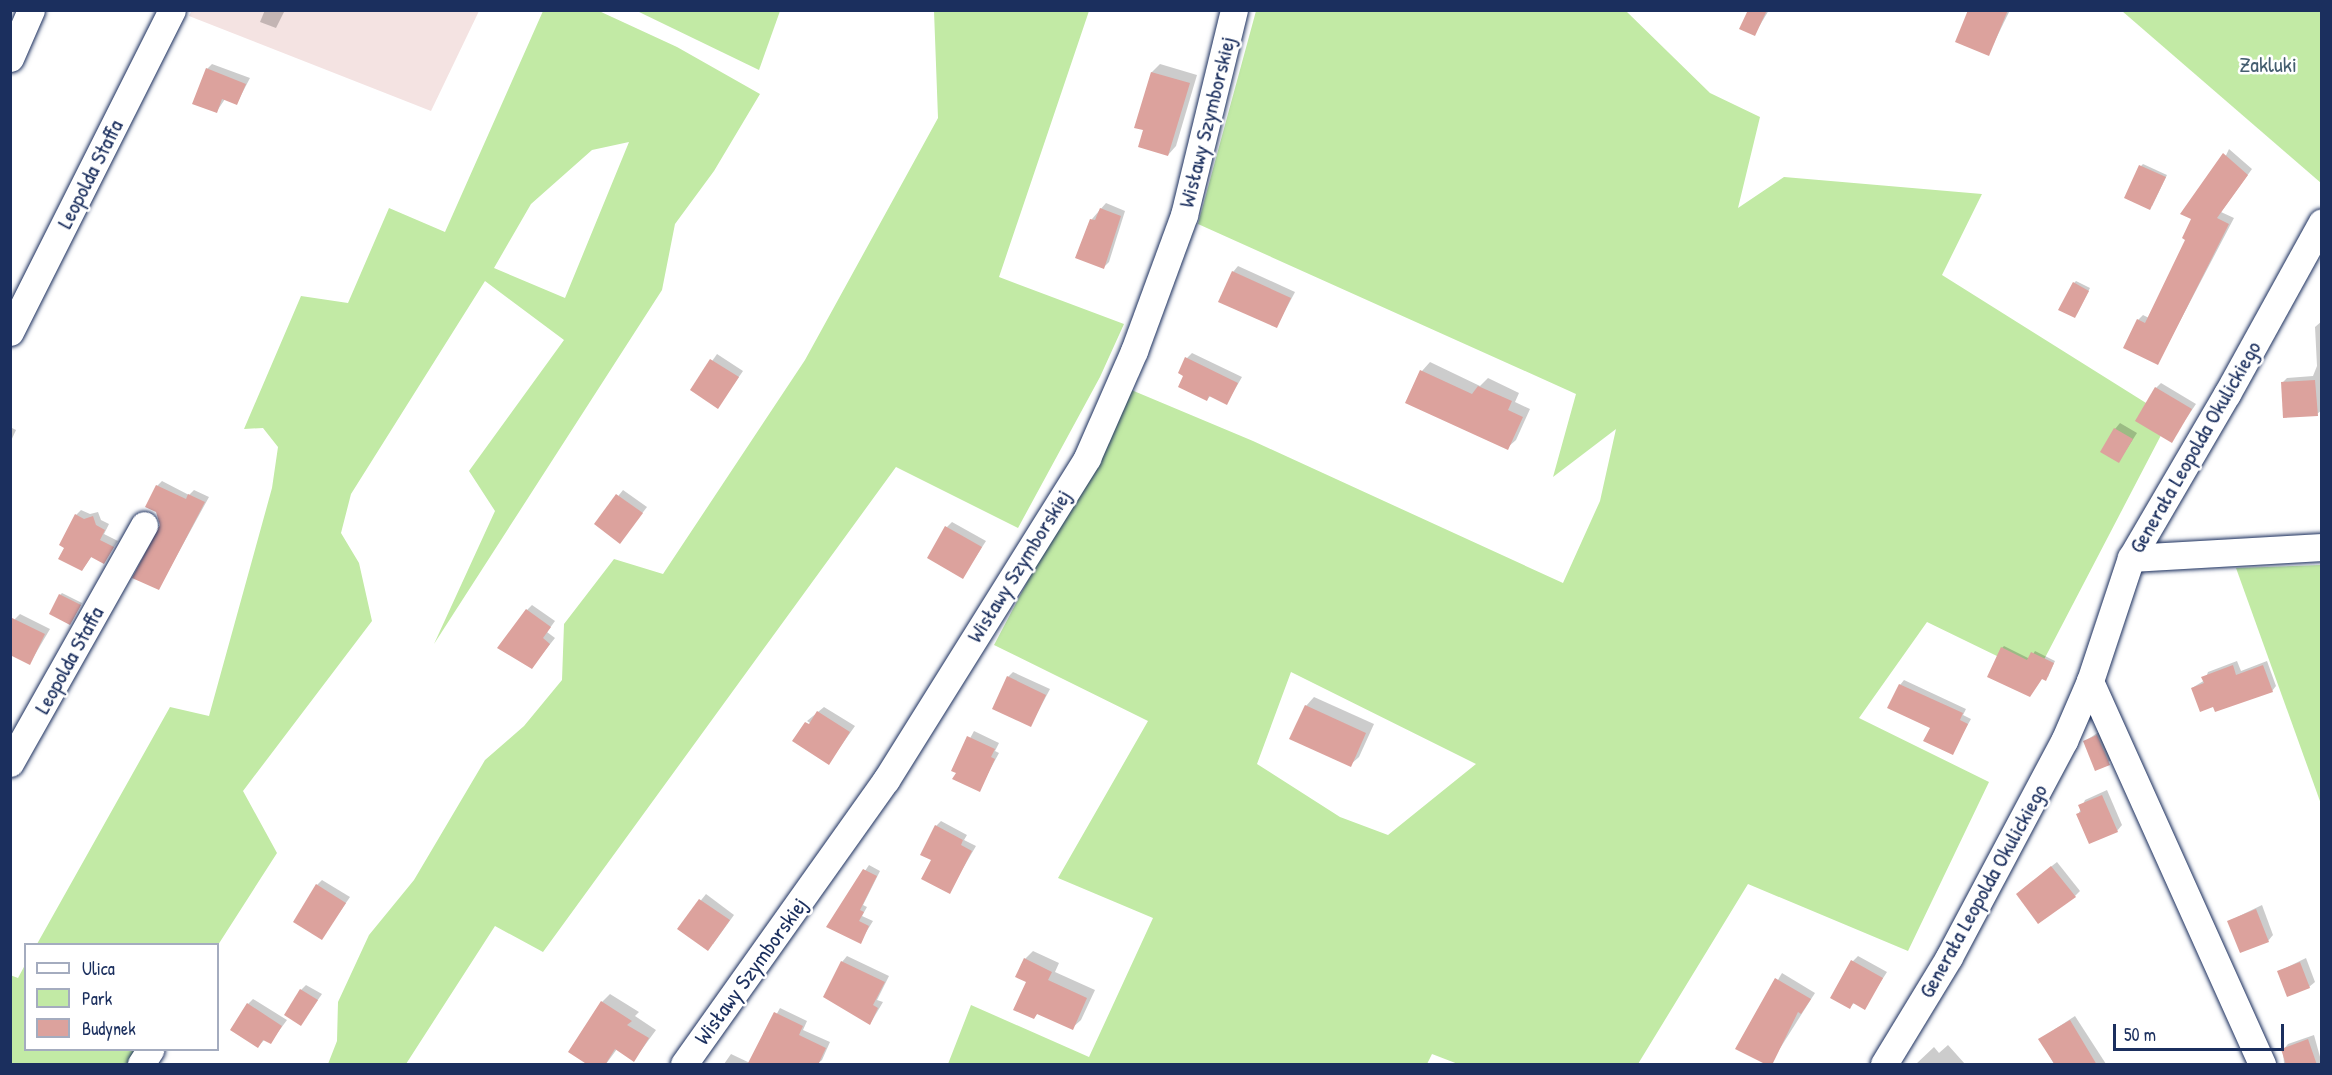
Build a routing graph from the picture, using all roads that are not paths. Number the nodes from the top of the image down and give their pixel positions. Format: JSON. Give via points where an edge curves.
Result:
{"nodes":[{"id":1,"x":30,"y":10,"type":"edge"},
{"id":2,"x":1234,"y":10,"type":"edge"},
{"id":3,"x":170,"y":14,"type":"edge"},
{"id":4,"x":10,"y":58,"type":"edge"},
{"id":5,"x":2322,"y":222,"type":"edge"},
{"id":6,"x":10,"y":332,"type":"edge"},
{"id":7,"x":144,"y":525,"type":"dead end"},
{"id":8,"x":2322,"y":547,"type":"edge"},
{"id":9,"x":2131,"y":558,"type":"junction"},
{"id":10,"x":2090,"y":681,"type":"junction"},
{"id":11,"x":10,"y":763,"type":"edge"},
{"id":12,"x":149,"y":1051,"type":"edge"},
{"id":13,"x":141,"y":1065,"type":"edge"},
{"id":14,"x":684,"y":1065,"type":"edge"},
{"id":15,"x":1884,"y":1065,"type":"edge"},
{"id":16,"x":2262,"y":1065,"type":"edge"}],
"edges":[{"from":1,"to":4,"type":"street"},
{"from":2,"to":14,"type":"street","name":"Wisławy Szymborskiej","via":[[1184,215],[1134,351],[1087,458],[886,780]]},
{"from":3,"to":6,"type":"street","name":"Leopolda Staffa"},
{"from":5,"to":9,"type":"street","name":"Generała Leopolda Okulickiego"},
{"from":7,"to":11,"type":"street","name":"Leopolda Staffa"},
{"from":8,"to":9,"type":"street"},
{"from":9,"to":10,"type":"street","name":"Generała Leopolda Okulickiego"},
{"from":10,"to":15,"type":"street","name":"Generała Leopolda Okulickiego","via":[[2064,741],[1949,957]]},
{"from":10,"to":16,"type":"street"},
{"from":12,"to":13,"type":"street"}]}
